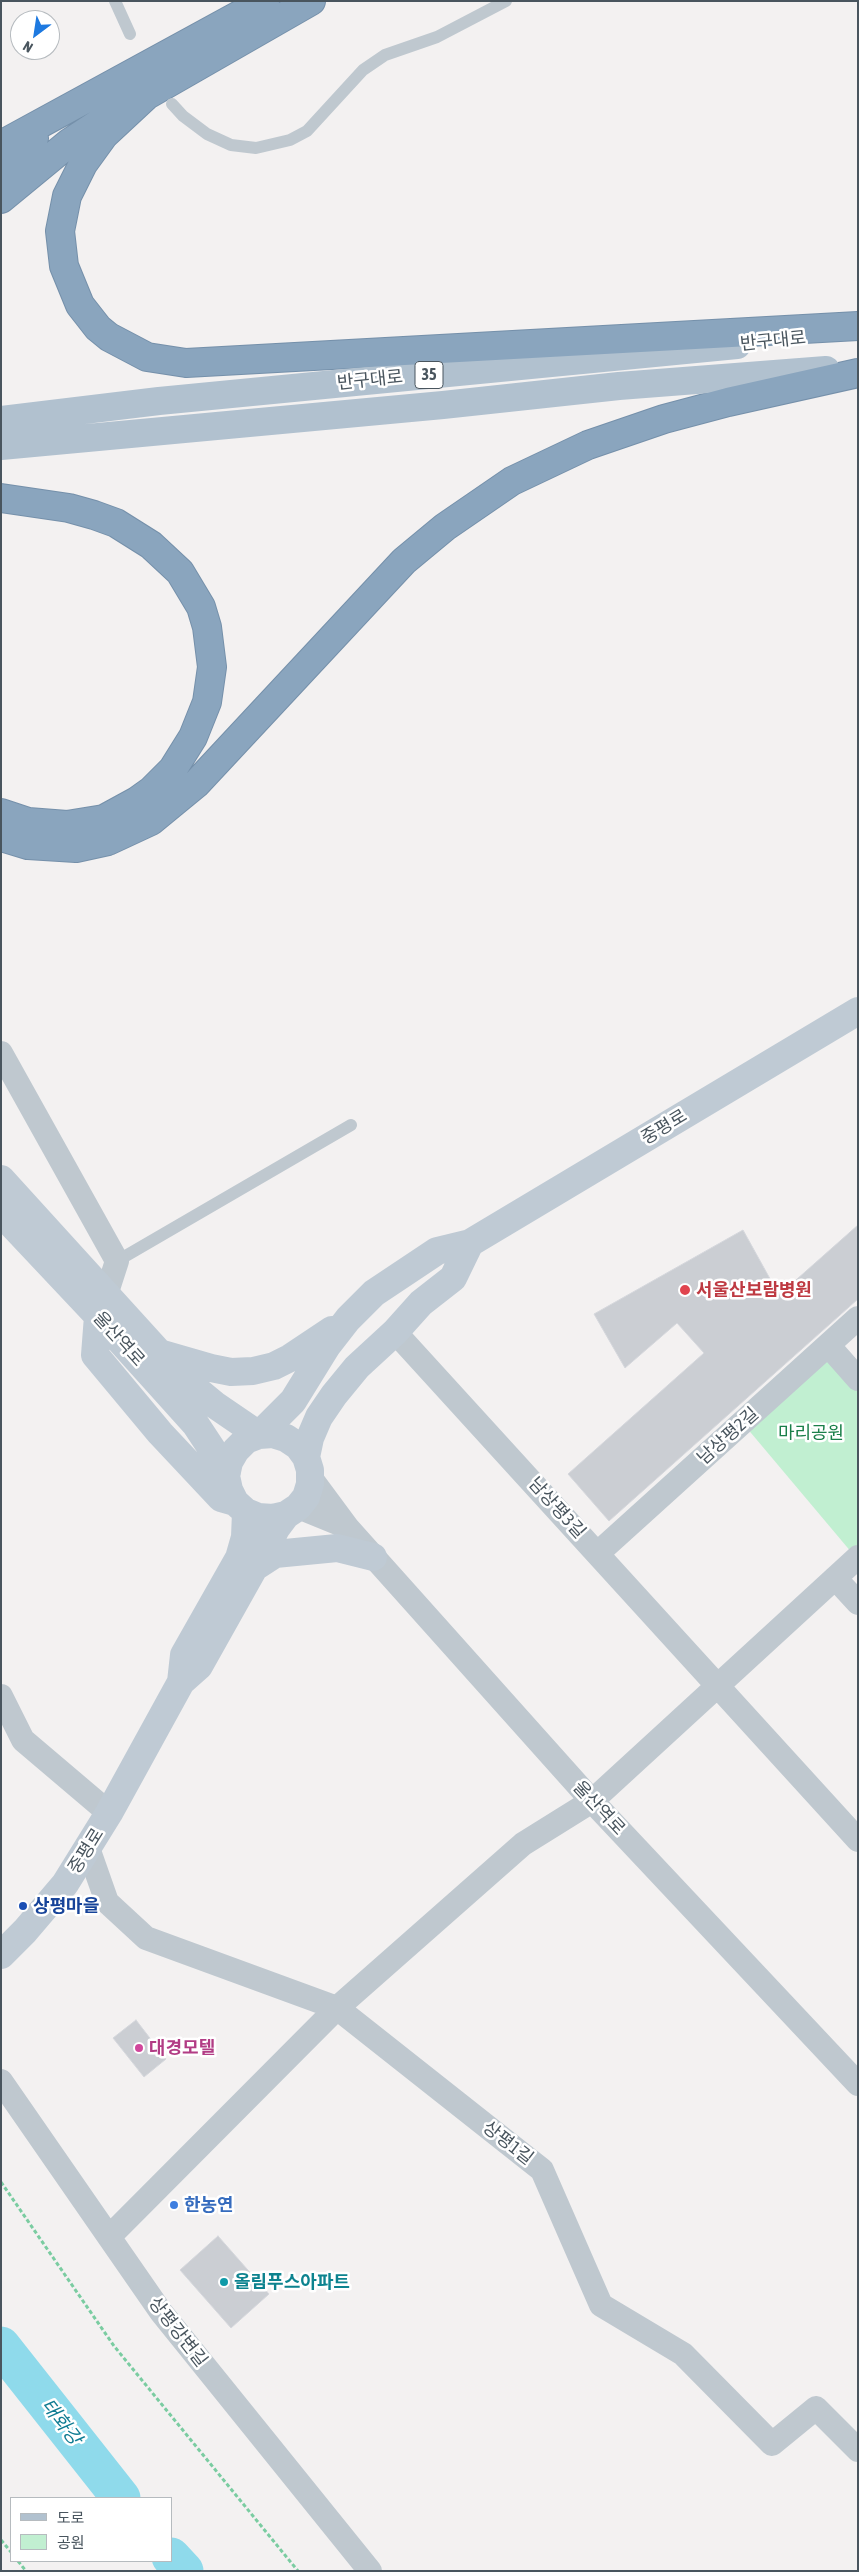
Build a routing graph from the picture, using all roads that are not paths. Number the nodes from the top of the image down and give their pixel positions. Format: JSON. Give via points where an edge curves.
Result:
{"nodes":[{"id":1,"x":115,"y":1,"type":"edge"},
{"id":2,"x":265,"y":1,"type":"edge"},
{"id":3,"x":312,"y":1,"type":"edge"},
{"id":4,"x":506,"y":1,"type":"edge"},
{"id":5,"x":130,"y":34,"type":"dead end"},
{"id":6,"x":160,"y":99,"type":"junction"},
{"id":7,"x":85,"y":100,"type":"junction"},
{"id":8,"x":1,"y":145,"type":"edge"},
{"id":9,"x":1,"y":169,"type":"edge"},
{"id":10,"x":1,"y":199,"type":"edge"},
{"id":11,"x":858,"y":326,"type":"edge"},
{"id":12,"x":858,"y":333,"type":"edge"},
{"id":13,"x":858,"y":367,"type":"edge"},
{"id":14,"x":858,"y":373,"type":"edge"},
{"id":15,"x":1,"y":420,"type":"edge"},
{"id":16,"x":1,"y":446,"type":"edge"},
{"id":17,"x":1,"y":498,"type":"edge"},
{"id":18,"x":1,"y":813,"type":"edge"},
{"id":19,"x":1,"y":837,"type":"edge"},
{"id":20,"x":858,"y":1011,"type":"edge"},
{"id":21,"x":5,"y":1069,"type":"edge"},
{"id":22,"x":351,"y":1124,"type":"dead end"},
{"id":23,"x":1,"y":1164,"type":"edge"},
{"id":24,"x":1,"y":1179,"type":"edge"},
{"id":25,"x":10,"y":1216,"type":"edge"},
{"id":26,"x":470,"y":1243,"type":"junction"},
{"id":27,"x":117,"y":1261,"type":"junction"},
{"id":28,"x":102,"y":1306,"type":"junction"},
{"id":29,"x":858,"y":1318,"type":"edge"},
{"id":30,"x":348,"y":1319,"type":"junction"},
{"id":31,"x":395,"y":1332,"type":"junction"},
{"id":32,"x":828,"y":1345,"type":"junction"},
{"id":33,"x":158,"y":1352,"type":"junction"},
{"id":34,"x":858,"y":1379,"type":"edge"},
{"id":35,"x":259,"y":1435,"type":"junction"},
{"id":36,"x":308,"y":1467,"type":"junction"},
{"id":37,"x":227,"y":1472,"type":"junction"},
{"id":38,"x":240,"y":1507,"type":"junction"},
{"id":39,"x":292,"y":1511,"type":"junction"},
{"id":40,"x":347,"y":1527,"type":"junction"},
{"id":41,"x":598,"y":1553,"type":"junction"},
{"id":42,"x":373,"y":1557,"type":"junction"},
{"id":43,"x":858,"y":1557,"type":"edge"},
{"id":44,"x":255,"y":1568,"type":"junction"},
{"id":45,"x":835,"y":1578,"type":"junction"},
{"id":46,"x":858,"y":1602,"type":"edge"},
{"id":47,"x":181,"y":1682,"type":"junction"},
{"id":48,"x":718,"y":1685,"type":"junction"},
{"id":49,"x":1,"y":1696,"type":"edge"},
{"id":50,"x":592,"y":1801,"type":"junction"},
{"id":51,"x":109,"y":1813,"type":"junction"},
{"id":52,"x":858,"y":1840,"type":"edge"},
{"id":53,"x":88,"y":1848,"type":"junction"},
{"id":54,"x":1,"y":1954,"type":"edge"},
{"id":55,"x":337,"y":2008,"type":"junction"},
{"id":56,"x":1,"y":2081,"type":"edge"},
{"id":57,"x":858,"y":2084,"type":"edge"},
{"id":58,"x":109,"y":2238,"type":"junction"},
{"id":59,"x":858,"y":2450,"type":"edge"},
{"id":60,"x":370,"y":2571,"type":"edge"}],
"edges":[{"from":1,"to":5,"type":"lane"},
{"from":2,"to":7,"type":"highway"},
{"from":3,"to":6,"type":"highway"},
{"from":4,"to":6,"type":"lane","via":[[437,38],[385,55],[363,70],[307,131],[290,140],[256,148],[231,145],[207,134]]},
{"from":6,"to":10,"type":"highway","via":[[68,143]]},
{"from":6,"to":11,"type":"highway","via":[[104,135],[83,164],[67,196],[60,232],[65,273],[80,305],[104,333],[146,357],[186,363]]},
{"from":7,"to":8,"type":"highway"},
{"from":7,"to":9,"type":"highway","via":[[42,131]]},
{"from":12,"to":15,"type":"main road","name":"반구대로","number":"35","via":[[168,400]]},
{"from":13,"to":16,"type":"main road","name":"반구대로","number":"35","via":[[619,386]]},
{"from":14,"to":19,"type":"highway","via":[[664,419],[588,445],[512,481],[445,527],[404,561],[196,784],[151,821],[108,842],[76,848],[28,845]]},
{"from":17,"to":18,"type":"highway","via":[[94,515],[116,523],[151,545],[180,572],[201,607],[208,627],[212,667],[207,702],[193,737],[173,768],[151,792],[104,819],[67,825],[28,822]]},
{"from":20,"to":26,"type":"main road","name":"중평로"},
{"from":21,"to":27,"type":"street"},
{"from":22,"to":27,"type":"lane"},
{"from":23,"to":25,"type":"main road"},
{"from":24,"to":25,"type":"main road","name":"울산역로"},
{"from":25,"to":28,"type":"main road","name":"울산역로"},
{"from":26,"to":30,"type":"main road","via":[[437,1251],[374,1294]]},
{"from":26,"to":31,"type":"main road","via":[[452,1278],[421,1303]]},
{"from":27,"to":28,"type":"street","name":"울산역로"},
{"from":28,"to":33,"type":"main road","name":"울산역로"},
{"from":28,"to":37,"type":"main road","name":"울산역로","via":[[196,1425]]},
{"from":28,"to":38,"type":"main road","via":[[95,1355],[160,1433],[208,1484],[222,1498]]},
{"from":29,"to":32,"type":"street","name":"남상평2길"},
{"from":30,"to":33,"type":"main road","via":[[290,1358],[253,1371],[231,1372]]},
{"from":30,"to":35,"type":"main road","via":[[326,1346],[294,1401]]},
{"from":31,"to":36,"type":"main road","via":[[357,1367],[319,1417],[310,1438]]},
{"from":31,"to":41,"type":"street","name":"남상평3길"},
{"from":32,"to":34,"type":"street"},
{"from":32,"to":41,"type":"street","name":"남상평2길"},
{"from":33,"to":35,"type":"main road","name":"울산역로","via":[[181,1377],[215,1405]]},
{"from":35,"to":36,"type":"main road","via":[[273,1434],[286,1438],[298,1446]]},
{"from":35,"to":37,"type":"main road","via":[[246,1440],[236,1450]]},
{"from":36,"to":39,"type":"main road","via":[[306,1497]]},
{"from":36,"to":40,"type":"street","name":"울산역로"},
{"from":37,"to":38,"type":"main road","via":[[229,1490]]},
{"from":38,"to":39,"type":"main road","via":[[258,1517],[273,1518]]},
{"from":38,"to":47,"type":"main road","via":[[245,1537],[239,1558],[184,1655]]},
{"from":39,"to":40,"type":"street"},
{"from":39,"to":44,"type":"main road","via":[[276,1527]]},
{"from":40,"to":42,"type":"street","name":"울산역로"},
{"from":41,"to":48,"type":"street","name":"남상평3길"},
{"from":42,"to":44,"type":"main road","via":[[336,1548],[275,1554]]},
{"from":42,"to":50,"type":"street","name":"울산역로"},
{"from":43,"to":45,"type":"street"},
{"from":44,"to":47,"type":"main road","via":[[199,1666]]},
{"from":45,"to":46,"type":"street"},
{"from":45,"to":48,"type":"street"},
{"from":47,"to":51,"type":"main road","name":"중평로"},
{"from":48,"to":50,"type":"street"},
{"from":48,"to":52,"type":"street","name":"남상평3길"},
{"from":49,"to":51,"type":"street","name":"중평로","via":[[23,1740]]},
{"from":50,"to":55,"type":"street","via":[[523,1844]]},
{"from":50,"to":57,"type":"street","name":"울산역로"},
{"from":51,"to":53,"type":"main road","name":"중평로"},
{"from":53,"to":54,"type":"main road","name":"중평로","via":[[65,1884]]},
{"from":53,"to":55,"type":"street","name":"상평1길","via":[[107,1902],[146,1938]]},
{"from":55,"to":58,"type":"street"},
{"from":55,"to":59,"type":"street","name":"상평1길","via":[[542,2170],[601,2305],[683,2354],[772,2444],[816,2408]]},
{"from":56,"to":58,"type":"street","name":"상평강변길"},
{"from":58,"to":60,"type":"street","name":"상평강변길","via":[[161,2312]]}]}
